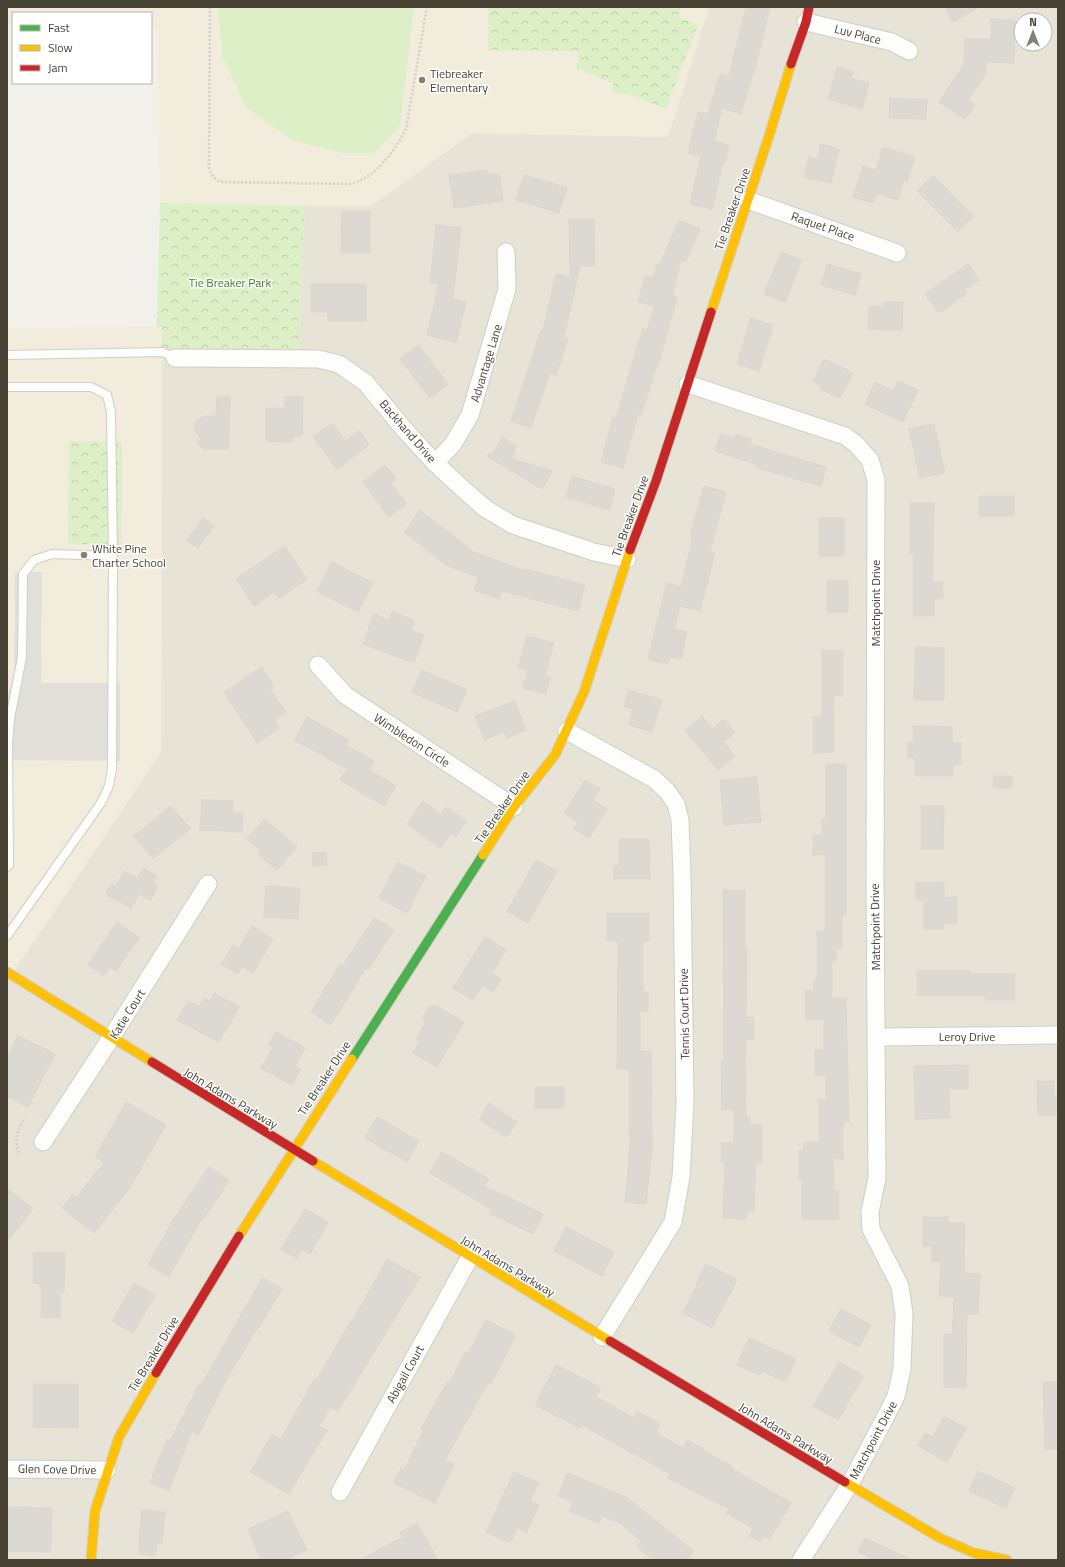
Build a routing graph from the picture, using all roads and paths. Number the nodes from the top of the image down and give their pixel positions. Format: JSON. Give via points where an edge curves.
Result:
{"nodes":[{"id":1,"x":210,"y":7,"type":"edge"},
{"id":2,"x":427,"y":7,"type":"edge"},
{"id":3,"x":808,"y":14,"type":"edge"},
{"id":4,"x":909,"y":51,"type":"dead end"},
{"id":5,"x":748,"y":200,"type":"junction"},
{"id":6,"x":506,"y":252,"type":"dead end"},
{"id":7,"x":897,"y":253,"type":"dead end"},
{"id":8,"x":8,"y":355,"type":"dead end"},
{"id":9,"x":175,"y":358,"type":"joint"},
{"id":10,"x":688,"y":384,"type":"junction"},
{"id":11,"x":8,"y":388,"type":"edge"},
{"id":12,"x":435,"y":463,"type":"junction"},
{"id":13,"x":112,"y":556,"type":"junction"},
{"id":14,"x":627,"y":559,"type":"junction"},
{"id":15,"x":318,"y":664,"type":"dead end"},
{"id":16,"x":11,"y":694,"type":"edge"},
{"id":17,"x":567,"y":731,"type":"junction"},
{"id":18,"x":8,"y":744,"type":"edge"},
{"id":19,"x":514,"y":807,"type":"junction"},
{"id":20,"x":7,"y":867,"type":"edge"},
{"id":21,"x":208,"y":884,"type":"dead end"},
{"id":22,"x":7,"y":936,"type":"edge"},
{"id":23,"x":7,"y":972,"type":"edge"},
{"id":24,"x":1058,"y":1035,"type":"edge"},
{"id":25,"x":876,"y":1037,"type":"junction"},
{"id":26,"x":111,"y":1038,"type":"junction"},
{"id":27,"x":25,"y":1119,"type":"dead end"},
{"id":28,"x":43,"y":1142,"type":"dead end"},
{"id":29,"x":293,"y":1150,"type":"junction"},
{"id":30,"x":19,"y":1154,"type":"dead end"},
{"id":31,"x":470,"y":1257,"type":"junction"},
{"id":32,"x":602,"y":1337,"type":"junction"},
{"id":33,"x":7,"y":1469,"type":"edge"},
{"id":34,"x":107,"y":1470,"type":"junction"},
{"id":35,"x":850,"y":1484,"type":"junction"},
{"id":36,"x":340,"y":1492,"type":"dead end"},
{"id":37,"x":91,"y":1560,"type":"edge"},
{"id":38,"x":801,"y":1560,"type":"edge"},
{"id":39,"x":1007,"y":1560,"type":"edge"}],
"edges":[{"from":1,"to":2,"type":"path","via":[[211,175],[223,182],[351,184],[361,181],[381,165],[406,129]]},
{"from":3,"to":4,"type":"street","name":"Luv Place","via":[[892,42]]},
{"from":3,"to":5,"type":"street","name":"Tie Breaker Drive"},
{"from":5,"to":7,"type":"street","name":"Raquet Place"},
{"from":5,"to":10,"type":"street","name":"Tie Breaker Drive"},
{"from":6,"to":12,"type":"street","name":"Advantage Lane","via":[[507,290],[470,415],[454,444]]},
{"from":8,"to":9,"type":"lane","via":[[164,352]]},
{"from":9,"to":12,"type":"street","name":"Backhand Drive","via":[[318,359],[339,364],[366,382]]},
{"from":10,"to":14,"type":"street","name":"Tie Breaker Drive"},
{"from":10,"to":25,"type":"street","name":"Matchpoint Drive","via":[[845,436],[870,460],[876,480]]},
{"from":11,"to":13,"type":"lane","via":[[91,387],[107,395],[111,412]]},
{"from":12,"to":14,"type":"street","name":"Backhand Drive","via":[[486,509],[513,525],[594,552]]},
{"from":13,"to":16,"type":"lane","via":[[52,554],[34,560],[23,574],[22,658]]},
{"from":13,"to":22,"type":"lane","via":[[112,763],[109,786],[101,803]]},
{"from":14,"to":17,"type":"street","name":"Tie Breaker Drive","via":[[584,692]]},
{"from":15,"to":19,"type":"street","name":"Wimbledon Circle","via":[[345,695]]},
{"from":16,"to":18,"type":"lane"},
{"from":17,"to":19,"type":"street","name":"Tie Breaker Drive","via":[[555,755]]},
{"from":17,"to":32,"type":"street","name":"Tennis Court Drive","via":[[654,779],[676,804],[680,820],[685,1104],[681,1177],[673,1222]]},
{"from":18,"to":20,"type":"lane"},
{"from":19,"to":29,"type":"street","name":"Tie Breaker Drive"},
{"from":21,"to":26,"type":"street","name":"Katie Court"},
{"from":23,"to":26,"type":"street","name":"John Adams Parkway"},
{"from":24,"to":25,"type":"street","name":"Leroy Drive"},
{"from":25,"to":35,"type":"street","name":"Matchpoint Drive","via":[[877,1178],[870,1212],[871,1229],[900,1286],[904,1341],[902,1369],[896,1396]]},
{"from":26,"to":28,"type":"street","name":"Katie Court"},
{"from":26,"to":29,"type":"street","name":"John Adams Parkway"},
{"from":27,"to":30,"type":"path","via":[[20,1124],[17,1135]]},
{"from":29,"to":31,"type":"street","name":"John Adams Parkway"},
{"from":29,"to":34,"type":"street","name":"Tie Breaker Drive","via":[[223,1260],[151,1381],[119,1437]]},
{"from":31,"to":32,"type":"street","name":"John Adams Parkway"},
{"from":31,"to":36,"type":"street","name":"Abigail Court"},
{"from":32,"to":35,"type":"street","name":"John Adams Parkway"},
{"from":33,"to":34,"type":"street","name":"Glen Cove Drive"},
{"from":34,"to":37,"type":"street","name":"Tie Breaker Drive","via":[[95,1511]]},
{"from":35,"to":38,"type":"street","name":"Matchpoint Drive"},
{"from":35,"to":39,"type":"street","name":"John Adams Parkway","via":[[940,1538],[974,1553]]}]}
